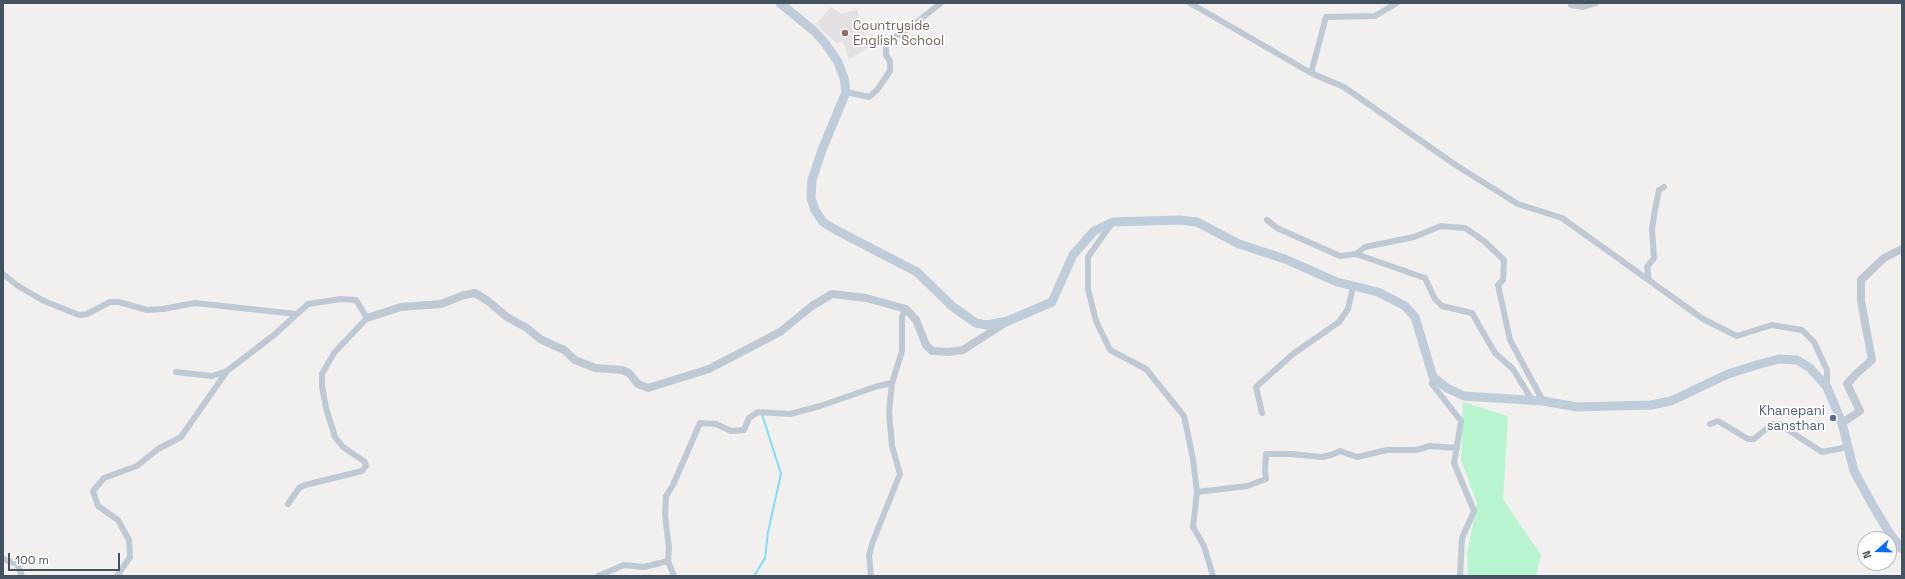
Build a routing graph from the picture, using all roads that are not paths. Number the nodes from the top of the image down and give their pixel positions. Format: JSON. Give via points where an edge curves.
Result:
{"nodes":[{"id":1,"x":941,"y":3,"type":"edge"},
{"id":2,"x":1190,"y":3,"type":"edge"},
{"id":3,"x":1397,"y":3,"type":"edge"},
{"id":4,"x":1571,"y":3,"type":"edge"},
{"id":5,"x":1596,"y":3,"type":"edge"},
{"id":6,"x":783,"y":4,"type":"edge"},
{"id":7,"x":1311,"y":73,"type":"junction"},
{"id":8,"x":846,"y":92,"type":"junction"},
{"id":9,"x":1664,"y":187,"type":"dead end"},
{"id":10,"x":1267,"y":220,"type":"dead end"},
{"id":11,"x":1113,"y":222,"type":"junction"},
{"id":12,"x":1902,"y":250,"type":"edge"},
{"id":13,"x":1356,"y":254,"type":"junction"},
{"id":14,"x":3,"y":274,"type":"edge"},
{"id":15,"x":1649,"y":280,"type":"junction"},
{"id":16,"x":1353,"y":287,"type":"junction"},
{"id":17,"x":906,"y":309,"type":"junction"},
{"id":18,"x":296,"y":314,"type":"junction"},
{"id":19,"x":367,"y":318,"type":"junction"},
{"id":20,"x":1008,"y":321,"type":"junction"},
{"id":21,"x":227,"y":371,"type":"junction"},
{"id":22,"x":176,"y":372,"type":"dead end"},
{"id":23,"x":1433,"y":377,"type":"junction"},
{"id":24,"x":892,"y":383,"type":"junction"},
{"id":25,"x":1827,"y":387,"type":"junction"},
{"id":26,"x":1532,"y":400,"type":"junction"},
{"id":27,"x":1543,"y":401,"type":"junction"},
{"id":28,"x":1262,"y":413,"type":"dead end"},
{"id":29,"x":1842,"y":423,"type":"junction"},
{"id":30,"x":1710,"y":424,"type":"dead end"},
{"id":31,"x":1848,"y":447,"type":"junction"},
{"id":32,"x":1457,"y":448,"type":"junction"},
{"id":33,"x":1197,"y":492,"type":"junction"},
{"id":34,"x":288,"y":504,"type":"dead end"},
{"id":35,"x":1902,"y":549,"type":"edge"},
{"id":36,"x":3,"y":559,"type":"edge"},
{"id":37,"x":668,"y":562,"type":"junction"},
{"id":38,"x":22,"y":576,"type":"edge"},
{"id":39,"x":117,"y":576,"type":"edge"},
{"id":40,"x":598,"y":576,"type":"edge"},
{"id":41,"x":674,"y":576,"type":"edge"},
{"id":42,"x":871,"y":576,"type":"edge"},
{"id":43,"x":1213,"y":576,"type":"edge"},
{"id":44,"x":1460,"y":576,"type":"edge"}],
"edges":[{"from":1,"to":8,"type":"street","via":[[907,30],[889,40],[886,55],[890,61],[890,71],[877,90],[869,97]]},
{"from":2,"to":7,"type":"street"},
{"from":3,"to":7,"type":"street","via":[[1375,16],[1326,17]]},
{"from":4,"to":5,"type":"street","via":[[1583,7]]},
{"from":6,"to":8,"type":"main road","via":[[825,43],[838,62]]},
{"from":7,"to":15,"type":"street","via":[[1344,87],[1457,166],[1518,204],[1562,218]]},
{"from":8,"to":20,"type":"main road","via":[[812,180],[811,198],[823,222],[917,272],[953,307],[976,323],[986,325]]},
{"from":9,"to":15,"type":"street","via":[[1659,190],[1655,210],[1652,229],[1654,258],[1647,267]]},
{"from":10,"to":13,"type":"street","via":[[1277,228],[1340,256]]},
{"from":11,"to":16,"type":"main road","via":[[1198,222],[1239,244],[1285,259]]},
{"from":11,"to":20,"type":"main road","via":[[1094,231],[1080,245],[1052,302]]},
{"from":11,"to":33,"type":"street","via":[[1088,257],[1088,289],[1096,321],[1110,350],[1146,369],[1184,416]]},
{"from":12,"to":29,"type":"street","via":[[1884,258],[1861,280],[1861,300],[1872,360],[1847,384],[1860,411]]},
{"from":13,"to":26,"type":"street","via":[[1425,278],[1435,299],[1442,306],[1472,313],[1495,353],[1514,369]]},
{"from":13,"to":27,"type":"street","via":[[1365,247],[1414,237],[1441,226],[1465,228],[1484,241],[1504,260],[1503,280],[1498,285],[1510,340]]},
{"from":14,"to":18,"type":"street","via":[[44,301],[79,315],[87,314],[110,302],[147,310],[195,303]]},
{"from":15,"to":25,"type":"street","via":[[1703,319],[1737,336],[1772,325],[1802,330],[1814,342],[1827,370]]},
{"from":16,"to":23,"type":"main road","via":[[1378,292],[1405,306],[1415,317]]},
{"from":16,"to":28,"type":"street","via":[[1348,309],[1339,322],[1294,354],[1256,387]]},
{"from":17,"to":19,"type":"street","via":[[866,298],[832,294],[812,306],[780,332],[716,365],[648,388],[638,384],[629,373],[622,370],[595,368],[575,360],[564,350],[540,339],[475,293],[440,304],[401,307]]},
{"from":17,"to":20,"type":"street","via":[[916,320],[926,345],[932,351],[963,350]]},
{"from":17,"to":24,"type":"street","via":[[902,317],[902,350]]},
{"from":18,"to":19,"type":"street","via":[[308,304],[341,299],[356,300]]},
{"from":18,"to":21,"type":"street","via":[[274,335]]},
{"from":19,"to":34,"type":"street","via":[[334,353],[322,374],[326,408],[335,437],[343,447],[365,462],[366,466],[362,472],[305,485],[299,488]]},
{"from":21,"to":22,"type":"street","via":[[212,376]]},
{"from":21,"to":39,"type":"street","via":[[181,438],[158,450],[137,466],[104,478],[93,491],[98,506],[118,520],[129,540],[130,557]]},
{"from":23,"to":26,"type":"main road","via":[[1447,388],[1464,396]]},
{"from":23,"to":32,"type":"street","via":[[1432,384],[1461,421]]},
{"from":24,"to":37,"type":"street","via":[[790,414],[758,412],[749,418],[744,430],[731,431],[716,424],[700,423],[666,496]]},
{"from":24,"to":42,"type":"street","via":[[889,412],[892,446],[900,474],[869,554]]},
{"from":25,"to":27,"type":"main road","via":[[1810,368],[1797,360],[1779,360],[1728,374],[1661,404],[1576,407]]},
{"from":25,"to":29,"type":"main road"},
{"from":26,"to":27,"type":"main road"},
{"from":29,"to":31,"type":"main road"},
{"from":30,"to":31,"type":"street","via":[[1718,421],[1748,439],[1754,439],[1772,424],[1779,424],[1822,452]]},
{"from":31,"to":35,"type":"main road","via":[[1854,471],[1862,487]]},
{"from":32,"to":33,"type":"street","via":[[1430,446],[1416,450],[1387,450],[1357,457],[1340,451],[1322,457],[1266,454],[1266,479],[1247,486]]},
{"from":32,"to":44,"type":"street","via":[[1454,462],[1474,511],[1462,538]]},
{"from":33,"to":43,"type":"street","via":[[1193,527],[1204,546]]},
{"from":36,"to":38,"type":"street","via":[[17,564]]},
{"from":37,"to":40,"type":"street","via":[[644,567],[624,565]]},
{"from":37,"to":41,"type":"street"}]}
